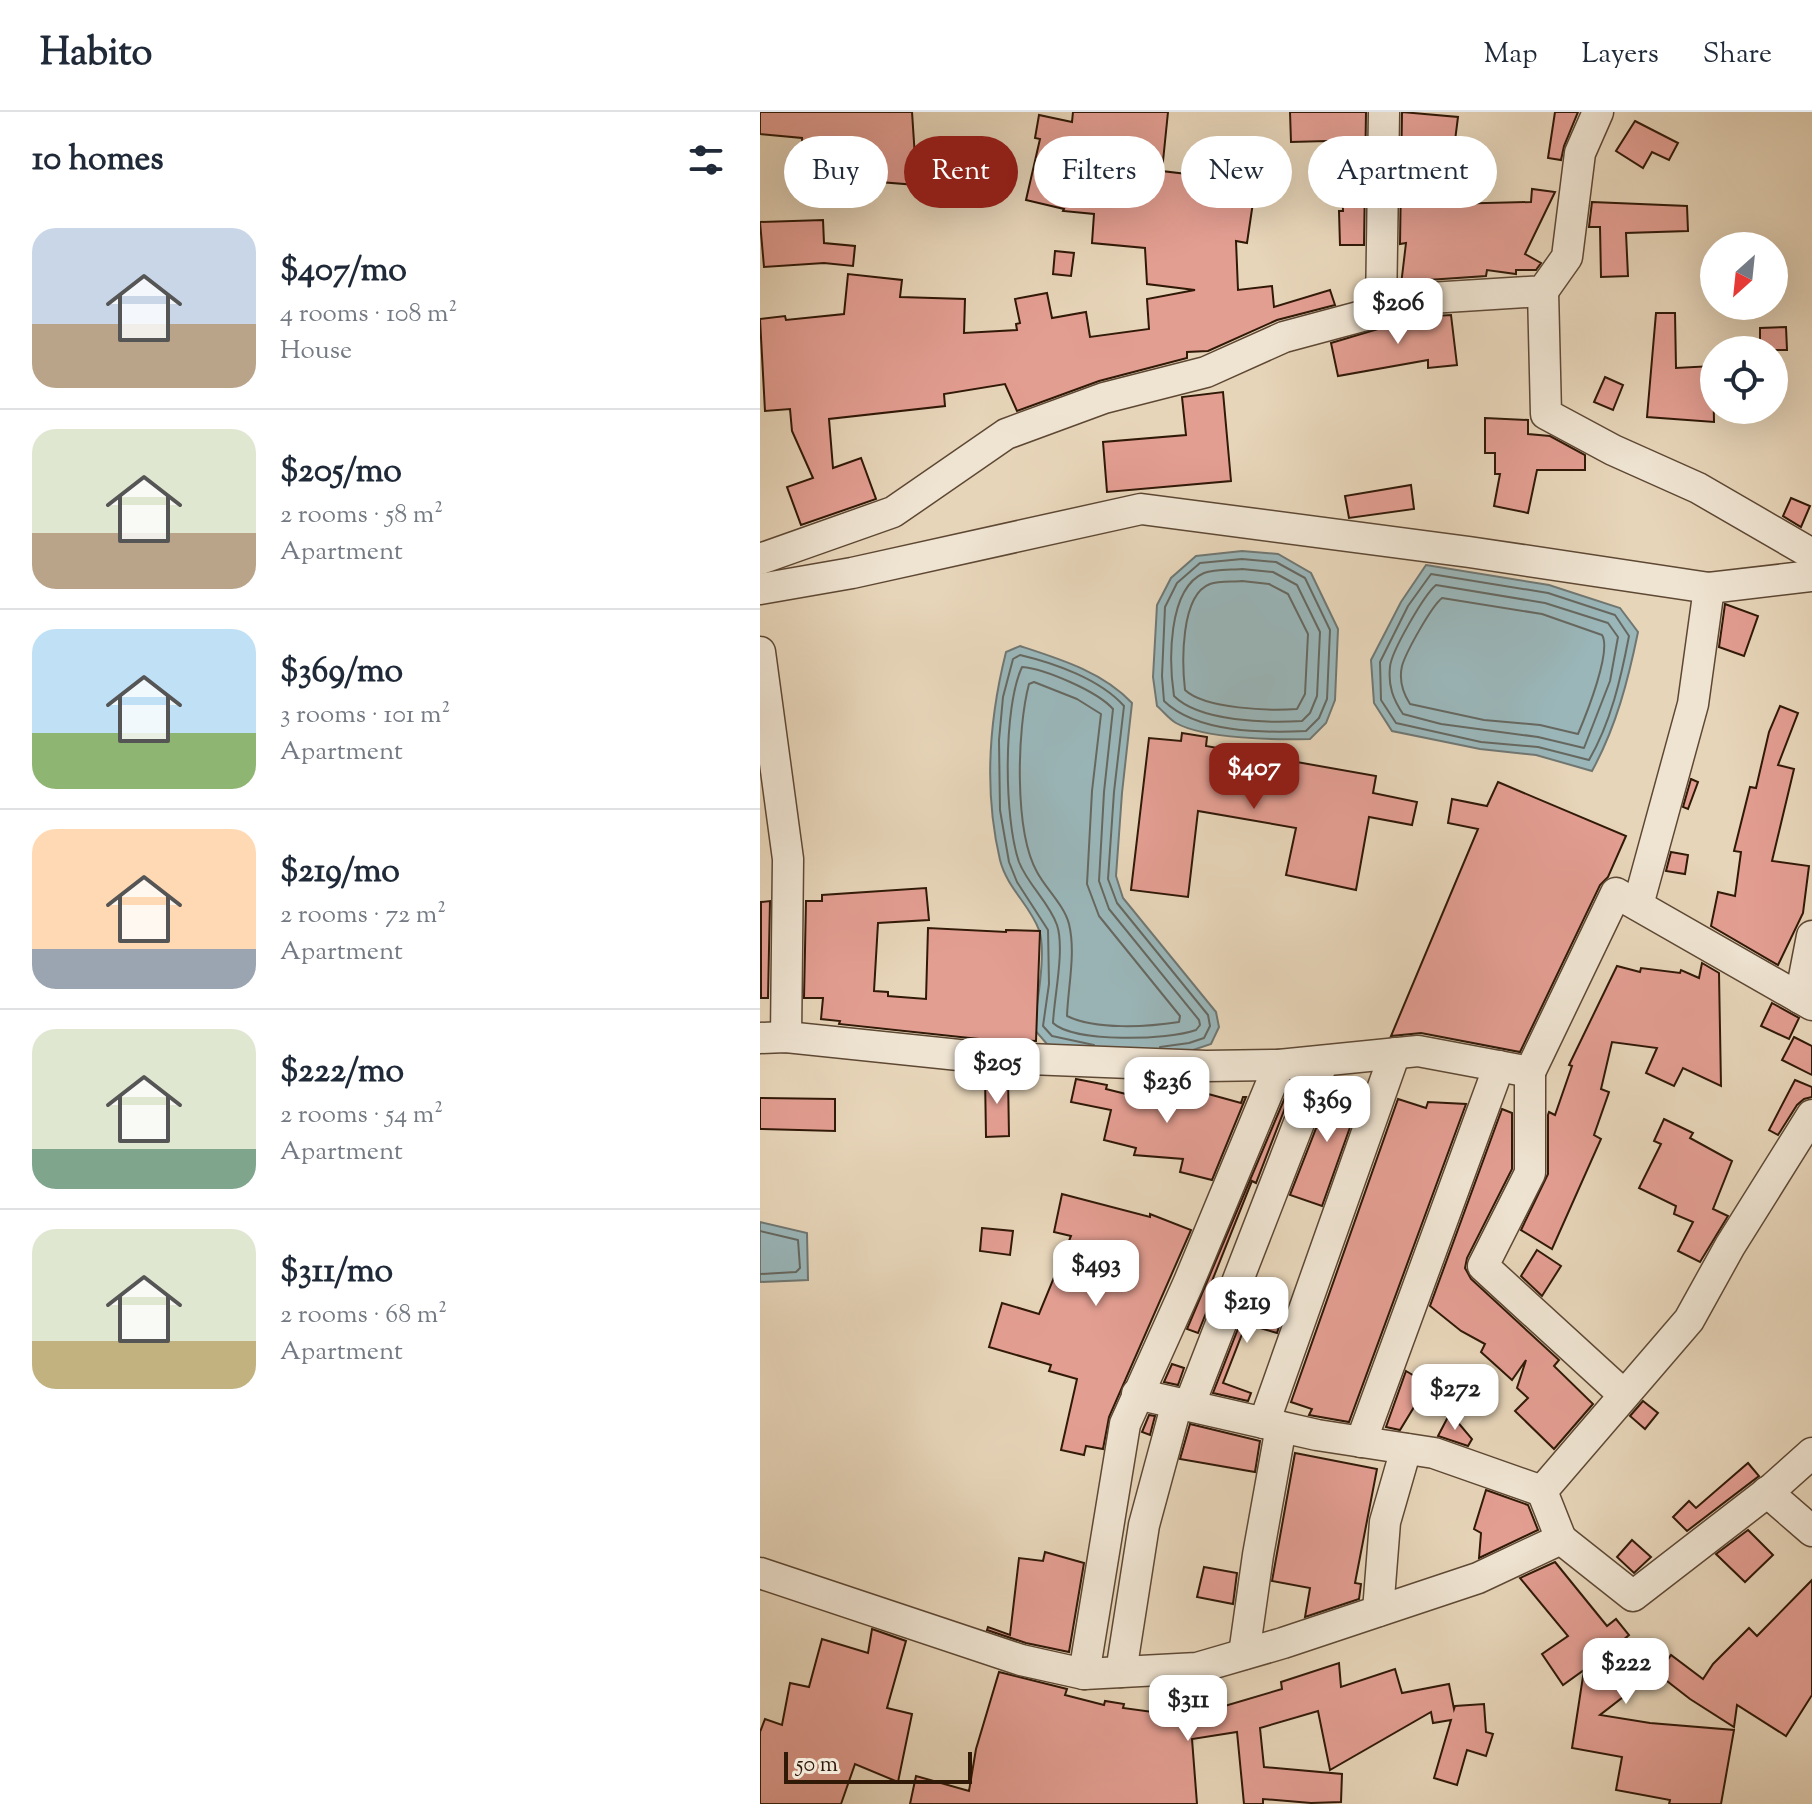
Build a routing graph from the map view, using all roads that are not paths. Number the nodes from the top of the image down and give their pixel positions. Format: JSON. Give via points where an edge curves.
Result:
{"nodes":[{"id":1,"x":1384,"y":112,"type":"edge"},
{"id":2,"x":1598,"y":112,"type":"edge"},
{"id":3,"x":1543,"y":291,"type":"junction"},
{"id":4,"x":1381,"y":311,"type":"junction"},
{"id":5,"x":1812,"y":554,"type":"edge"},
{"id":6,"x":760,"y":559,"type":"edge"},
{"id":7,"x":1812,"y":576,"type":"edge"},
{"id":8,"x":1709,"y":588,"type":"junction"},
{"id":9,"x":760,"y":589,"type":"edge"},
{"id":10,"x":760,"y":652,"type":"edge"},
{"id":11,"x":1638,"y":905,"type":"junction"},
{"id":12,"x":1812,"y":936,"type":"edge"},
{"id":13,"x":1806,"y":1001,"type":"edge"},
{"id":14,"x":773,"y":1038,"type":"edge"},
{"id":15,"x":1395,"y":1053,"type":"junction"},
{"id":16,"x":1323,"y":1061,"type":"junction"},
{"id":17,"x":1279,"y":1065,"type":"junction"},
{"id":18,"x":1499,"y":1066,"type":"junction"},
{"id":19,"x":1530,"y":1072,"type":"junction"},
{"id":20,"x":1812,"y":1115,"type":"edge"},
{"id":21,"x":1137,"y":1394,"type":"junction"},
{"id":22,"x":1624,"y":1395,"type":"junction"},
{"id":23,"x":1183,"y":1405,"type":"junction"},
{"id":24,"x":1273,"y":1425,"type":"junction"},
{"id":25,"x":1361,"y":1442,"type":"junction"},
{"id":26,"x":1406,"y":1449,"type":"junction"},
{"id":27,"x":1812,"y":1453,"type":"edge"},
{"id":28,"x":1542,"y":1491,"type":"junction"},
{"id":29,"x":1767,"y":1492,"type":"junction"},
{"id":30,"x":1812,"y":1531,"type":"edge"},
{"id":31,"x":1561,"y":1539,"type":"junction"},
{"id":32,"x":760,"y":1573,"type":"edge"},
{"id":33,"x":1378,"y":1611,"type":"junction"},
{"id":34,"x":1244,"y":1654,"type":"junction"},
{"id":35,"x":1121,"y":1672,"type":"junction"},
{"id":36,"x":1084,"y":1674,"type":"junction"}],
"edges":[{"from":1,"to":4,"type":"street"},
{"from":2,"to":3,"type":"street","via":[[1580,153],[1567,257]]},
{"from":3,"to":4,"type":"street","via":[[1414,299]]},
{"from":3,"to":5,"type":"street","via":[[1546,414],[1698,488]]},
{"from":4,"to":6,"type":"street","via":[[1284,337],[1206,372],[1104,398],[1006,434],[893,512]]},
{"from":7,"to":8,"type":"street"},
{"from":8,"to":9,"type":"street","via":[[1141,509]]},
{"from":8,"to":11,"type":"street","via":[[1693,704]]},
{"from":10,"to":14,"type":"street","via":[[788,859]]},
{"from":11,"to":13,"type":"street"},
{"from":11,"to":19,"type":"street","via":[[1616,893]]},
{"from":12,"to":13,"type":"street"},
{"from":14,"to":17,"type":"street","via":[[978,1057]]},
{"from":15,"to":16,"type":"street"},
{"from":15,"to":18,"type":"street","via":[[1418,1051]]},
{"from":15,"to":24,"type":"street"},
{"from":16,"to":17,"type":"street"},
{"from":16,"to":23,"type":"street"},
{"from":17,"to":21,"type":"street"},
{"from":18,"to":19,"type":"street"},
{"from":18,"to":25,"type":"street"},
{"from":19,"to":22,"type":"street","via":[[1530,1173],[1483,1266]]},
{"from":20,"to":22,"type":"street","via":[[1689,1320]]},
{"from":21,"to":23,"type":"street"},
{"from":21,"to":36,"type":"street","via":[[1125,1424]]},
{"from":22,"to":28,"type":"street"},
{"from":23,"to":24,"type":"street"},
{"from":23,"to":35,"type":"street","via":[[1144,1525]]},
{"from":24,"to":25,"type":"street"},
{"from":24,"to":34,"type":"street"},
{"from":25,"to":26,"type":"street"},
{"from":26,"to":28,"type":"street","via":[[1434,1453]]},
{"from":26,"to":33,"type":"street","via":[[1385,1522]]},
{"from":27,"to":29,"type":"street"},
{"from":28,"to":31,"type":"street"},
{"from":29,"to":30,"type":"street"},
{"from":29,"to":31,"type":"street","via":[[1633,1596]]},
{"from":31,"to":33,"type":"street","via":[[1478,1578]]},
{"from":32,"to":36,"type":"street","via":[[1021,1660]]},
{"from":33,"to":34,"type":"street"},
{"from":34,"to":35,"type":"street","via":[[1197,1668]]},
{"from":35,"to":36,"type":"street"}]}
